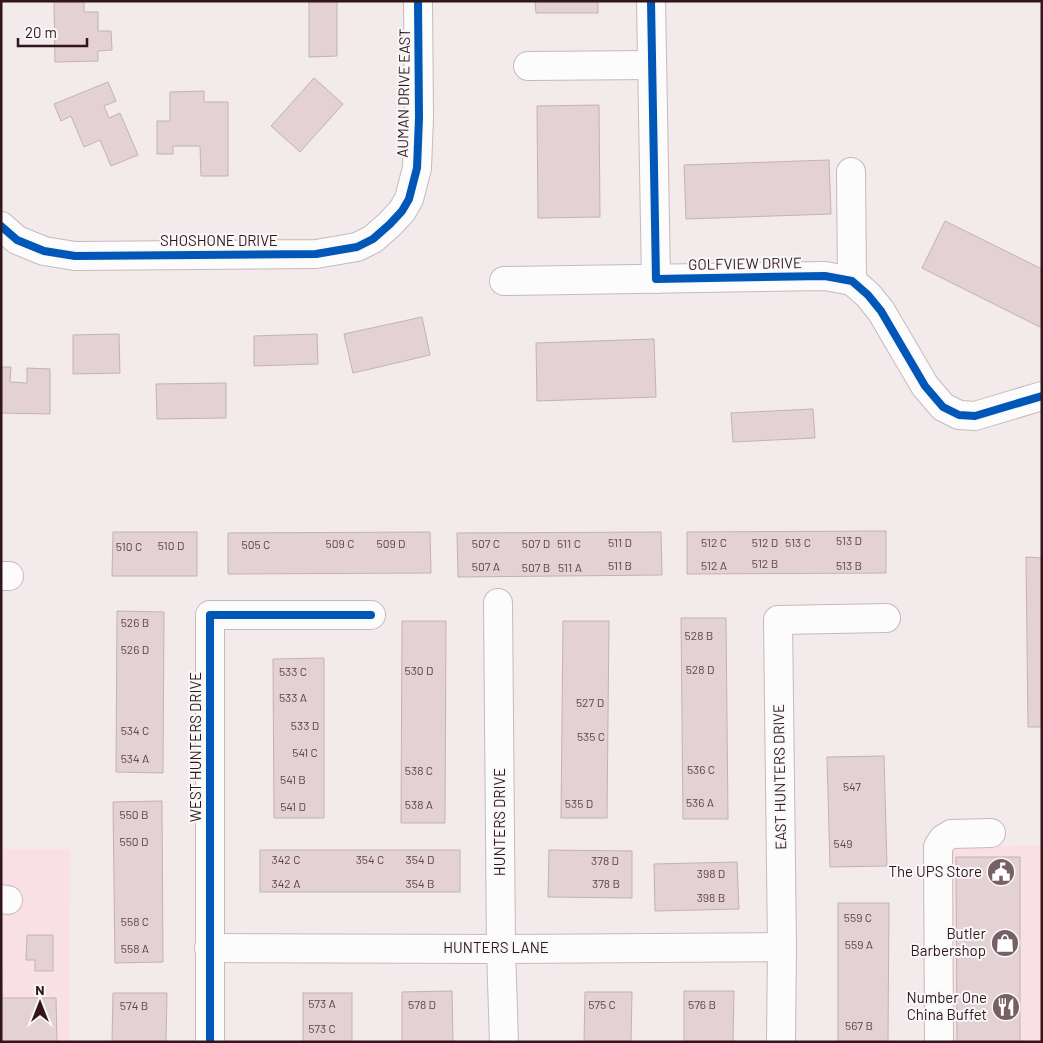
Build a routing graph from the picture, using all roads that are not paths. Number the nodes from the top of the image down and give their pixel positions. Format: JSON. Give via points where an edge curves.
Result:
{"nodes":[{"id":1,"x":418,"y":1,"type":"edge"},
{"id":2,"x":650,"y":1,"type":"edge"},
{"id":3,"x":528,"y":66,"type":"dead end"},
{"id":4,"x":652,"y":66,"type":"junction"},
{"id":5,"x":851,"y":172,"type":"dead end"},
{"id":6,"x":414,"y":184,"type":"joint"},
{"id":7,"x":1,"y":226,"type":"edge"},
{"id":8,"x":656,"y":279,"type":"junction"},
{"id":9,"x":504,"y":281,"type":"dead end"},
{"id":10,"x":852,"y":282,"type":"junction"},
{"id":11,"x":1042,"y":396,"type":"edge"},
{"id":12,"x":498,"y":603,"type":"dead end"},
{"id":13,"x":371,"y":615,"type":"dead end"},
{"id":14,"x":886,"y":618,"type":"dead end"},
{"id":15,"x":991,"y":833,"type":"dead end"},
{"id":16,"x":782,"y":947,"type":"junction"},
{"id":17,"x":209,"y":948,"type":"junction"},
{"id":18,"x":501,"y":948,"type":"junction"},
{"id":19,"x":210,"y":1042,"type":"edge"},
{"id":20,"x":504,"y":1042,"type":"edge"},
{"id":21,"x":781,"y":1042,"type":"edge"},
{"id":22,"x":939,"y":1042,"type":"edge"}],
"edges":[{"from":1,"to":6,"type":"street","name":"AUMAN DRIVE EAST","via":[[419,118]]},
{"from":2,"to":4,"type":"street"},
{"from":3,"to":4,"type":"street"},
{"from":4,"to":8,"type":"street"},
{"from":5,"to":10,"type":"street"},
{"from":6,"to":7,"type":"street","name":"SHOSHONE DRIVE","via":[[402,211],[373,239],[357,247],[316,254],[75,256],[44,251],[17,240]]},
{"from":8,"to":9,"type":"street","name":"GOLFVIEW DRIVE"},
{"from":8,"to":10,"type":"street","name":"GOLFVIEW DRIVE","via":[[825,276]]},
{"from":10,"to":11,"type":"street","name":"GOLFVIEW DRIVE","via":[[880,311],[925,386],[943,407],[959,415],[976,416]]},
{"from":12,"to":18,"type":"street","name":"HUNTERS DRIVE"},
{"from":13,"to":17,"type":"street","name":"WEST HUNTERS DRIVE","via":[[210,615]]},
{"from":14,"to":16,"type":"street","name":"EAST HUNTERS DRIVE","via":[[778,620]]},
{"from":15,"to":22,"type":"street","via":[[951,834],[938,847]]},
{"from":16,"to":18,"type":"street","name":"HUNTERS LANE"},
{"from":16,"to":21,"type":"street","name":"EAST HUNTERS DRIVE"},
{"from":17,"to":18,"type":"street","name":"HUNTERS LANE"},
{"from":17,"to":19,"type":"street","name":"WEST HUNTERS DRIVE"},
{"from":18,"to":20,"type":"street","name":"HUNTERS DRIVE"}]}
